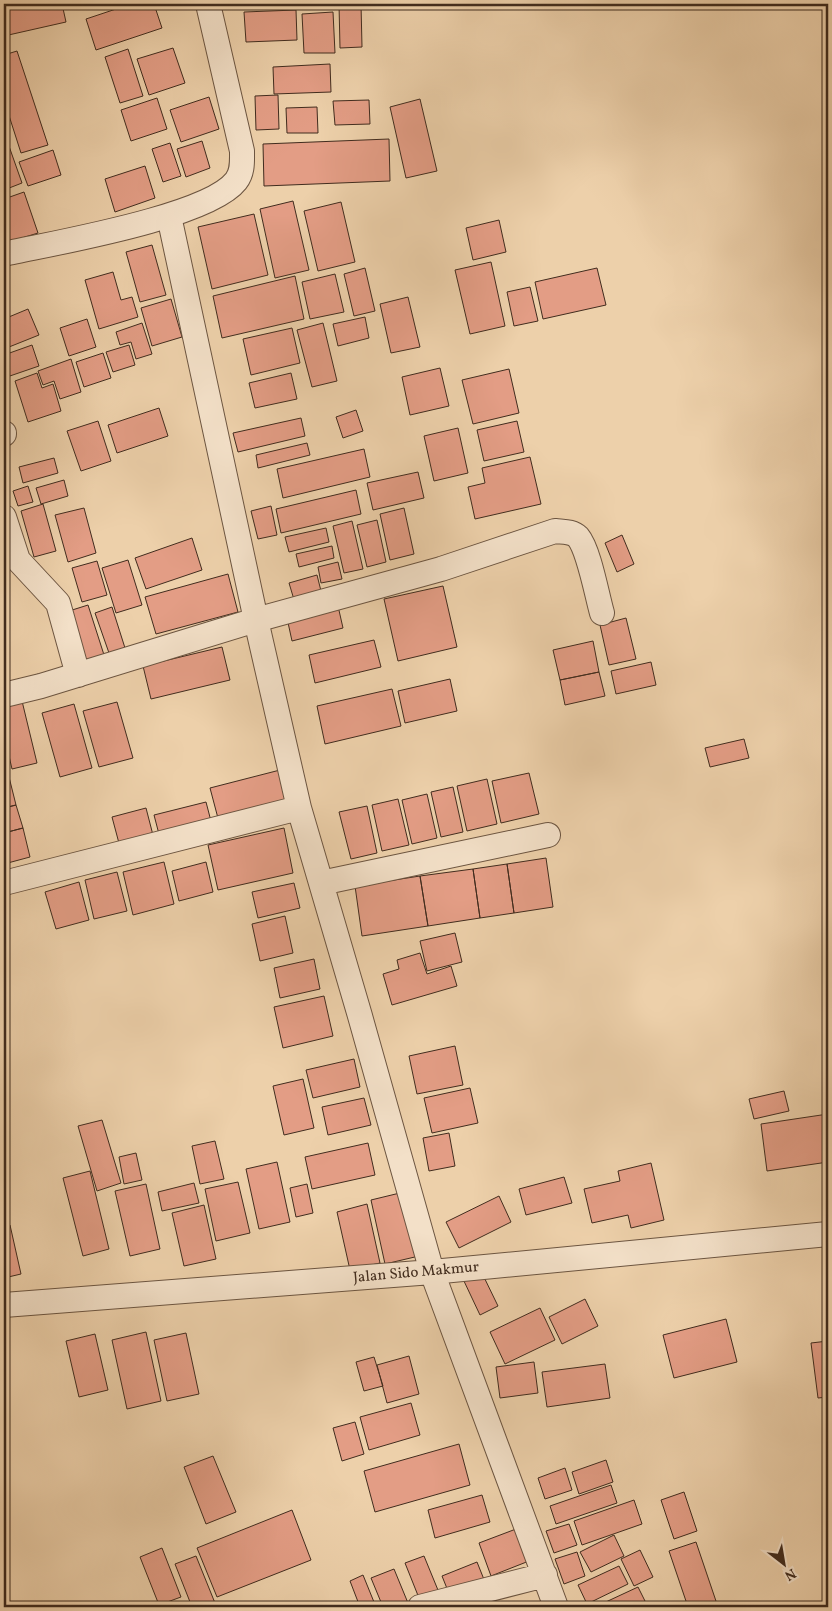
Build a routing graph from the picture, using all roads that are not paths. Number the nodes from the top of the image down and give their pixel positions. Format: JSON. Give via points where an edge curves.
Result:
{"nodes":[{"id":1,"x":208,"y":4,"type":"edge"},
{"id":2,"x":169,"y":216,"type":"junction"},
{"id":3,"x":4,"y":254,"type":"edge"},
{"id":4,"x":4,"y":517,"type":"edge"},
{"id":5,"x":602,"y":613,"type":"dead end"},
{"id":6,"x":256,"y":620,"type":"junction"},
{"id":7,"x":78,"y":675,"type":"junction"},
{"id":8,"x":4,"y":695,"type":"edge"},
{"id":9,"x":298,"y":808,"type":"junction"},
{"id":10,"x":548,"y":835,"type":"dead end"},
{"id":11,"x":4,"y":883,"type":"edge"},
{"id":12,"x":321,"y":883,"type":"junction"},
{"id":13,"x":828,"y":1234,"type":"edge"},
{"id":14,"x":432,"y":1272,"type":"junction"},
{"id":15,"x":4,"y":1305,"type":"edge"},
{"id":16,"x":545,"y":1575,"type":"junction"},
{"id":17,"x":420,"y":1607,"type":"edge"},
{"id":18,"x":556,"y":1607,"type":"edge"}],
"edges":[{"from":1,"to":2,"type":"street","via":[[242,151],[242,170],[236,181],[223,192]]},
{"from":2,"to":3,"type":"street"},
{"from":2,"to":6,"type":"street"},
{"from":4,"to":7,"type":"street","via":[[18,560],[58,603]]},
{"from":5,"to":6,"type":"street","via":[[578,537],[556,531],[441,569]]},
{"from":6,"to":7,"type":"street"},
{"from":6,"to":9,"type":"street"},
{"from":7,"to":8,"type":"street"},
{"from":9,"to":11,"type":"street"},
{"from":9,"to":12,"type":"street"},
{"from":10,"to":12,"type":"street"},
{"from":12,"to":14,"type":"street"},
{"from":13,"to":14,"type":"street","name":"Jalan Sido Makmur"},
{"from":14,"to":15,"type":"street","name":"Jalan Sido Makmur"},
{"from":14,"to":16,"type":"street"},
{"from":16,"to":17,"type":"street"},
{"from":16,"to":18,"type":"street"}]}
